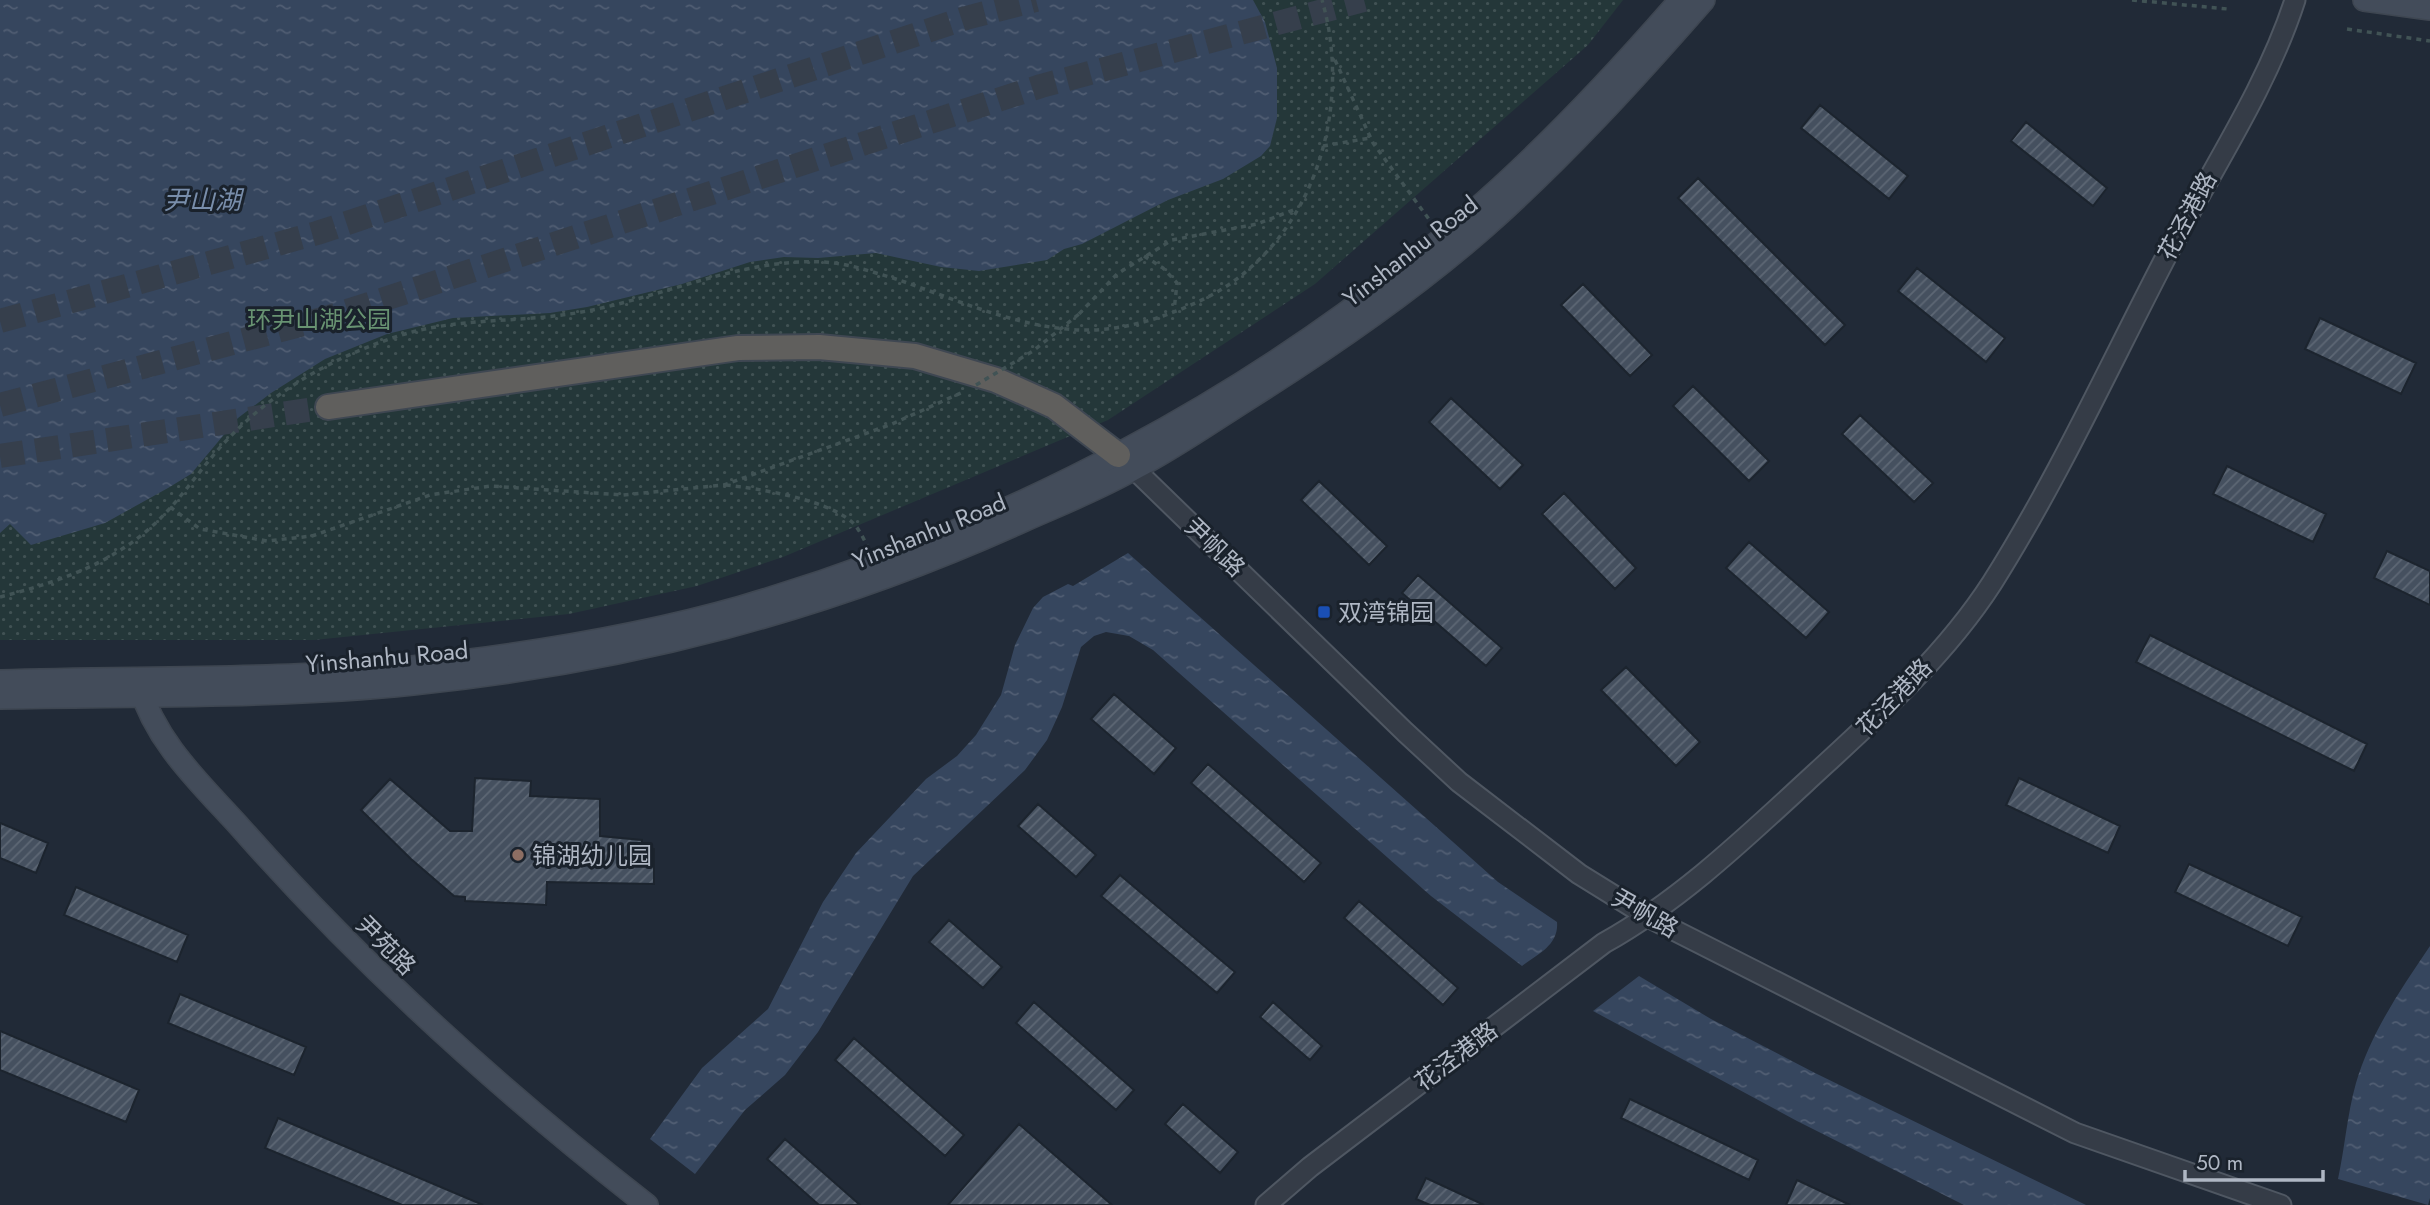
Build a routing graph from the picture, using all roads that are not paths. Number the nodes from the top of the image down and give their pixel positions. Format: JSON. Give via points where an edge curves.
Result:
{"nodes":[{"id":1,"x":1680,"y":0,"type":"edge"},
{"id":2,"x":1704,"y":0,"type":"edge"},
{"id":3,"x":2295,"y":0,"type":"edge"},
{"id":4,"x":2364,"y":0,"type":"edge"},
{"id":5,"x":2430,"y":9,"type":"edge"},
{"id":6,"x":328,"y":407,"type":"tunnel mouth"},
{"id":7,"x":1127,"y":462,"type":"junction"},
{"id":8,"x":0,"y":681,"type":"edge"},
{"id":9,"x":140,"y":687,"type":"junction"},
{"id":10,"x":0,"y":698,"type":"edge"},
{"id":11,"x":1650,"y":918,"type":"junction"},
{"id":12,"x":647,"y":1205,"type":"edge"},
{"id":13,"x":1266,"y":1205,"type":"edge"},
{"id":14,"x":2281,"y":1205,"type":"edge"}],
"edges":[{"from":1,"to":7,"type":"main road","name":"Yinshanhu Road","via":[[1582,108],[1442,237],[1297,346]]},
{"from":2,"to":7,"type":"main road","name":"Yinshanhu Road","via":[[1598,118],[1479,232],[1310,360]]},
{"from":3,"to":11,"type":"street","name":"花泾港路","via":[[2282,42],[2041,501],[1991,584],[1955,635],[1868,725]]},
{"from":4,"to":5,"type":"main road"},
{"from":6,"to":7,"type":"highway","via":[[738,348],[819,347],[915,356],[996,380],[1054,406]]},
{"from":7,"to":9,"type":"main road","name":"Yinshanhu Road","via":[[947,534],[738,608],[630,633],[393,669]]},
{"from":7,"to":9,"type":"main road","name":"Yinshanhu Road","via":[[965,548],[757,621],[648,648],[414,684]]},
{"from":7,"to":11,"type":"street","name":"尹帆路","via":[[1460,782],[1579,874]]},
{"from":8,"to":9,"type":"main road","name":"Yinshanhu Road"},
{"from":9,"to":10,"type":"main road","name":"Yinshanhu Road"},
{"from":9,"to":12,"type":"main road","name":"尹苑路","via":[[162,739],[302,897],[406,1002]]},
{"from":11,"to":13,"type":"street","name":"花泾港路","via":[[1604,943]]},
{"from":11,"to":14,"type":"street","name":"尹帆路","via":[[2075,1133]]}]}
